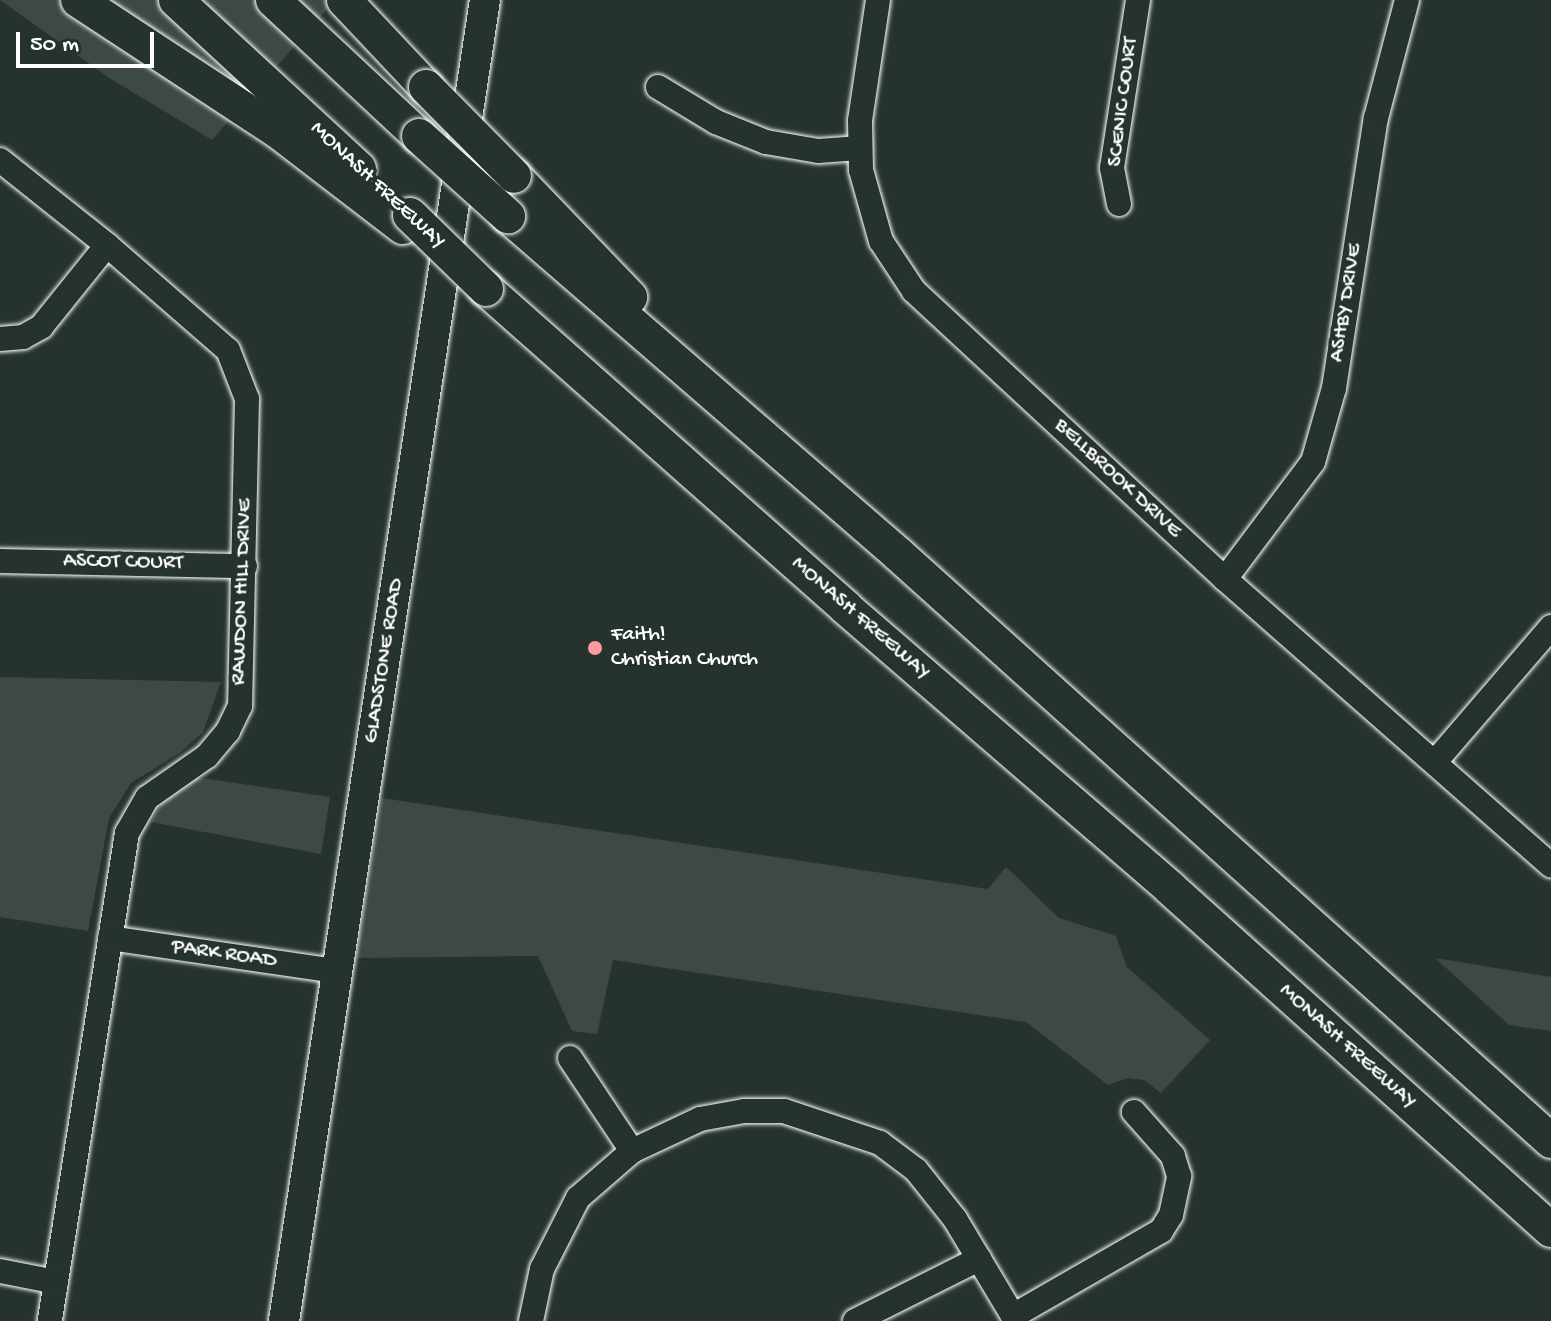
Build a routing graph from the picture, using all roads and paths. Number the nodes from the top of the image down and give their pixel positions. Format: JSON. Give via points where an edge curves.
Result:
{"nodes":[{"id":1,"x":78,"y":0,"type":"edge"},
{"id":2,"x":176,"y":0,"type":"edge"},
{"id":3,"x":273,"y":0,"type":"edge"},
{"id":4,"x":344,"y":0,"type":"edge"},
{"id":5,"x":485,"y":0,"type":"edge"},
{"id":6,"x":878,"y":0,"type":"edge"},
{"id":7,"x":1138,"y":0,"type":"edge"},
{"id":8,"x":1407,"y":0,"type":"edge"},
{"id":9,"x":658,"y":87,"type":"dead end"},
{"id":10,"x":860,"y":148,"type":"junction"},
{"id":11,"x":0,"y":160,"type":"edge"},
{"id":12,"x":1119,"y":204,"type":"dead end"},
{"id":13,"x":406,"y":221,"type":"junction"},
{"id":14,"x":107,"y":245,"type":"junction"},
{"id":15,"x":0,"y":339,"type":"edge"},
{"id":16,"x":744,"y":421,"type":"junction"},
{"id":17,"x":0,"y":561,"type":"edge"},
{"id":18,"x":245,"y":566,"type":"junction"},
{"id":19,"x":1225,"y":579,"type":"junction"},
{"id":20,"x":1551,"y":627,"type":"edge"},
{"id":21,"x":1435,"y":762,"type":"junction"},
{"id":22,"x":1551,"y":865,"type":"edge"},
{"id":23,"x":110,"y":938,"type":"junction"},
{"id":24,"x":337,"y":971,"type":"junction"},
{"id":25,"x":570,"y":1058,"type":"dead end"},
{"id":26,"x":1134,"y":1112,"type":"dead end"},
{"id":27,"x":1551,"y":1141,"type":"edge"},
{"id":28,"x":632,"y":1151,"type":"junction"},
{"id":29,"x":1551,"y":1230,"type":"edge"},
{"id":30,"x":979,"y":1259,"type":"junction"},
{"id":31,"x":0,"y":1271,"type":"edge"},
{"id":32,"x":56,"y":1282,"type":"junction"},
{"id":33,"x":1014,"y":1318,"type":"edge"},
{"id":34,"x":50,"y":1321,"type":"edge"},
{"id":35,"x":284,"y":1321,"type":"edge"},
{"id":36,"x":531,"y":1321,"type":"edge"},
{"id":37,"x":855,"y":1321,"type":"edge"}],
"edges":[{"from":1,"to":13,"type":"highway"},
{"from":2,"to":13,"type":"highway","name":"MONASH FREEWAY"},
{"from":3,"to":16,"type":"highway","bridge":true,"via":[[508,216]]},
{"from":4,"to":16,"type":"highway","bridge":true},
{"from":5,"to":24,"type":"main road","name":"GLADSTONE ROAD"},
{"from":6,"to":10,"type":"street","name":"BELLBROOK DRIVE"},
{"from":7,"to":12,"type":"street","name":"SCENIC COURT","via":[[1112,168]]},
{"from":8,"to":19,"type":"street","name":"ASHBY DRIVE","via":[[1376,118],[1334,388],[1313,462]]},
{"from":9,"to":10,"type":"street","via":[[716,122],[766,142],[818,151]]},
{"from":10,"to":19,"type":"street","name":"BELLBROOK DRIVE","via":[[867,201],[881,241],[914,291]]},
{"from":11,"to":14,"type":"street","name":"RAWDON HILL DRIVE"},
{"from":13,"to":29,"type":"highway","name":"MONASH FREEWAY","bridge":true,"via":[[1170,888]]},
{"from":14,"to":15,"type":"street","via":[[41,327],[23,337]]},
{"from":14,"to":18,"type":"street","name":"RAWDON HILL DRIVE","via":[[228,350],[241,379],[247,399]]},
{"from":16,"to":27,"type":"highway"},
{"from":17,"to":18,"type":"street","name":"ASCOT COURT"},
{"from":18,"to":23,"type":"street","name":"RAWDON HILL DRIVE","via":[[240,706],[207,756],[162,785],[133,819]]},
{"from":19,"to":21,"type":"street","name":"BELLBROOK DRIVE"},
{"from":20,"to":21,"type":"street"},
{"from":21,"to":22,"type":"street","name":"BELLBROOK DRIVE"},
{"from":23,"to":24,"type":"street","name":"PARK ROAD"},
{"from":23,"to":32,"type":"street","name":"RAWDON HILL DRIVE"},
{"from":24,"to":35,"type":"main road","name":"GLADSTONE ROAD"},
{"from":25,"to":28,"type":"street"},
{"from":26,"to":33,"type":"street","via":[[1173,1156],[1179,1176],[1171,1215],[1161,1231]]},
{"from":28,"to":30,"type":"street","via":[[700,1119],[784,1111],[880,1143],[916,1170]]},
{"from":28,"to":36,"type":"street","via":[[578,1198],[542,1269]]},
{"from":30,"to":33,"type":"street"},
{"from":30,"to":37,"type":"street"},
{"from":31,"to":32,"type":"street"},
{"from":32,"to":34,"type":"street","name":"RAWDON HILL DRIVE"}]}
